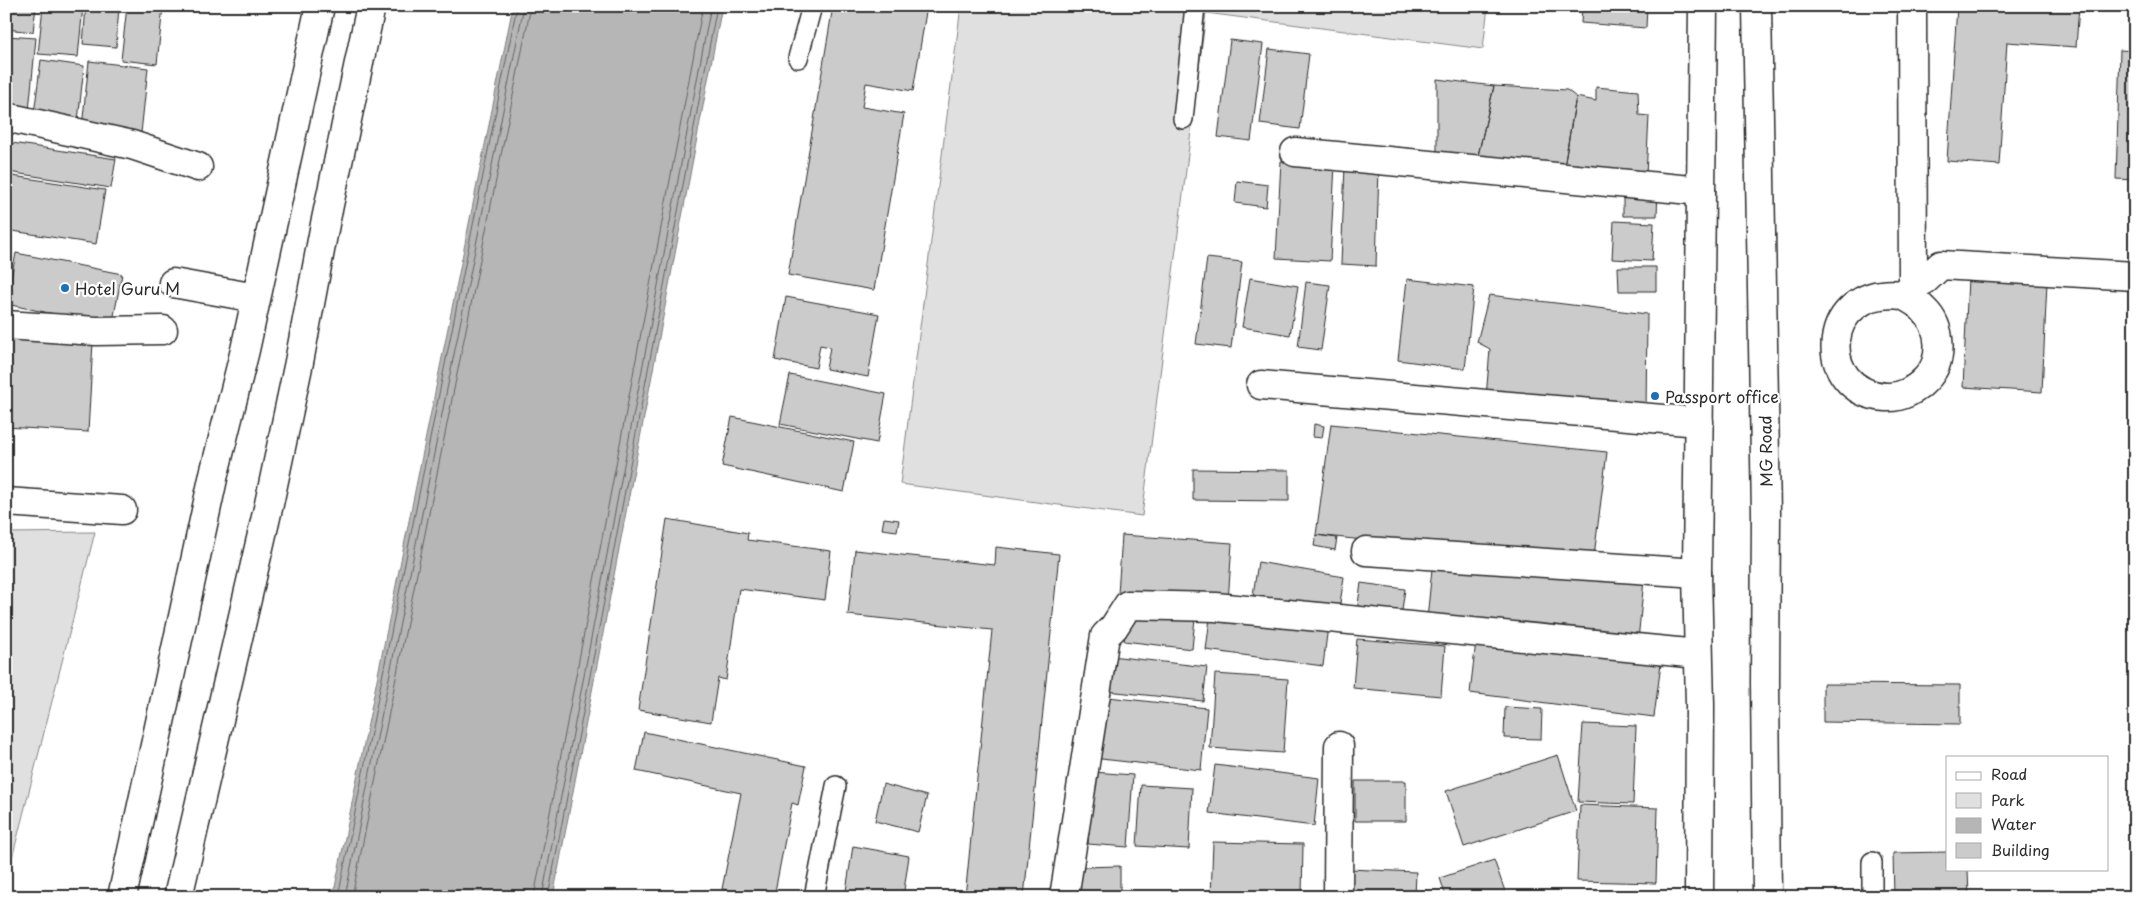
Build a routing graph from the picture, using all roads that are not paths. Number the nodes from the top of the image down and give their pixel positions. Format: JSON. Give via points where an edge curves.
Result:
{"nodes":[{"id":1,"x":320,"y":6,"type":"edge"},
{"id":2,"x":371,"y":6,"type":"edge"},
{"id":3,"x":812,"y":6,"type":"edge"},
{"id":4,"x":1195,"y":6,"type":"edge"},
{"id":5,"x":1703,"y":6,"type":"edge"},
{"id":6,"x":1756,"y":6,"type":"edge"},
{"id":7,"x":1912,"y":6,"type":"edge"},
{"id":8,"x":798,"y":58,"type":"dead end"},
{"id":9,"x":6,"y":117,"type":"edge"},
{"id":10,"x":1183,"y":119,"type":"dead end"},
{"id":11,"x":1295,"y":152,"type":"dead end"},
{"id":12,"x":198,"y":167,"type":"dead end"},
{"id":13,"x":1701,"y":191,"type":"junction"},
{"id":14,"x":2135,"y":276,"type":"edge"},
{"id":15,"x":173,"y":284,"type":"dead end"},
{"id":16,"x":256,"y":298,"type":"junction"},
{"id":17,"x":6,"y":325,"type":"edge"},
{"id":18,"x":163,"y":330,"type":"dead end"},
{"id":19,"x":1261,"y":384,"type":"dead end"},
{"id":20,"x":1699,"y":422,"type":"junction"},
{"id":21,"x":6,"y":502,"type":"edge"},
{"id":22,"x":122,"y":510,"type":"dead end"},
{"id":23,"x":1366,"y":551,"type":"dead end"},
{"id":24,"x":1697,"y":573,"type":"junction"},
{"id":25,"x":1698,"y":654,"type":"junction"},
{"id":26,"x":1339,"y":746,"type":"dead end"},
{"id":27,"x":836,"y":786,"type":"dead end"},
{"id":28,"x":1872,"y":862,"type":"dead end"},
{"id":29,"x":122,"y":897,"type":"edge"},
{"id":30,"x":178,"y":897,"type":"edge"},
{"id":31,"x":814,"y":897,"type":"edge"},
{"id":32,"x":1064,"y":897,"type":"edge"},
{"id":33,"x":1338,"y":897,"type":"edge"},
{"id":34,"x":1699,"y":897,"type":"edge"},
{"id":35,"x":1767,"y":897,"type":"edge"},
{"id":36,"x":1872,"y":897,"type":"edge"}],
"edges":[{"from":1,"to":16,"type":"main road"},
{"from":2,"to":30,"type":"main road","via":[[273,485]]},
{"from":3,"to":8,"type":"lane"},
{"from":4,"to":10,"type":"lane"},
{"from":5,"to":13,"type":"main road"},
{"from":6,"to":35,"type":"main road","name":"MG Road","via":[[1766,514]]},
{"from":7,"to":14,"type":"main road","via":[[1907,291],[1940,266]]},
{"from":9,"to":12,"type":"main road","via":[[132,145]]},
{"from":11,"to":13,"type":"main road"},
{"from":13,"to":20,"type":"main road"},
{"from":15,"to":16,"type":"main road"},
{"from":16,"to":29,"type":"main road","via":[[214,474]]},
{"from":17,"to":18,"type":"main road","via":[[96,331]]},
{"from":19,"to":20,"type":"main road"},
{"from":20,"to":24,"type":"main road"},
{"from":21,"to":22,"type":"main road"},
{"from":23,"to":24,"type":"main road"},
{"from":24,"to":25,"type":"main road"},
{"from":25,"to":32,"type":"main road","via":[[1216,607],[1128,605],[1104,636]]},
{"from":25,"to":34,"type":"main road"},
{"from":26,"to":33,"type":"main road"},
{"from":27,"to":31,"type":"lane"},
{"from":28,"to":36,"type":"lane"}]}
